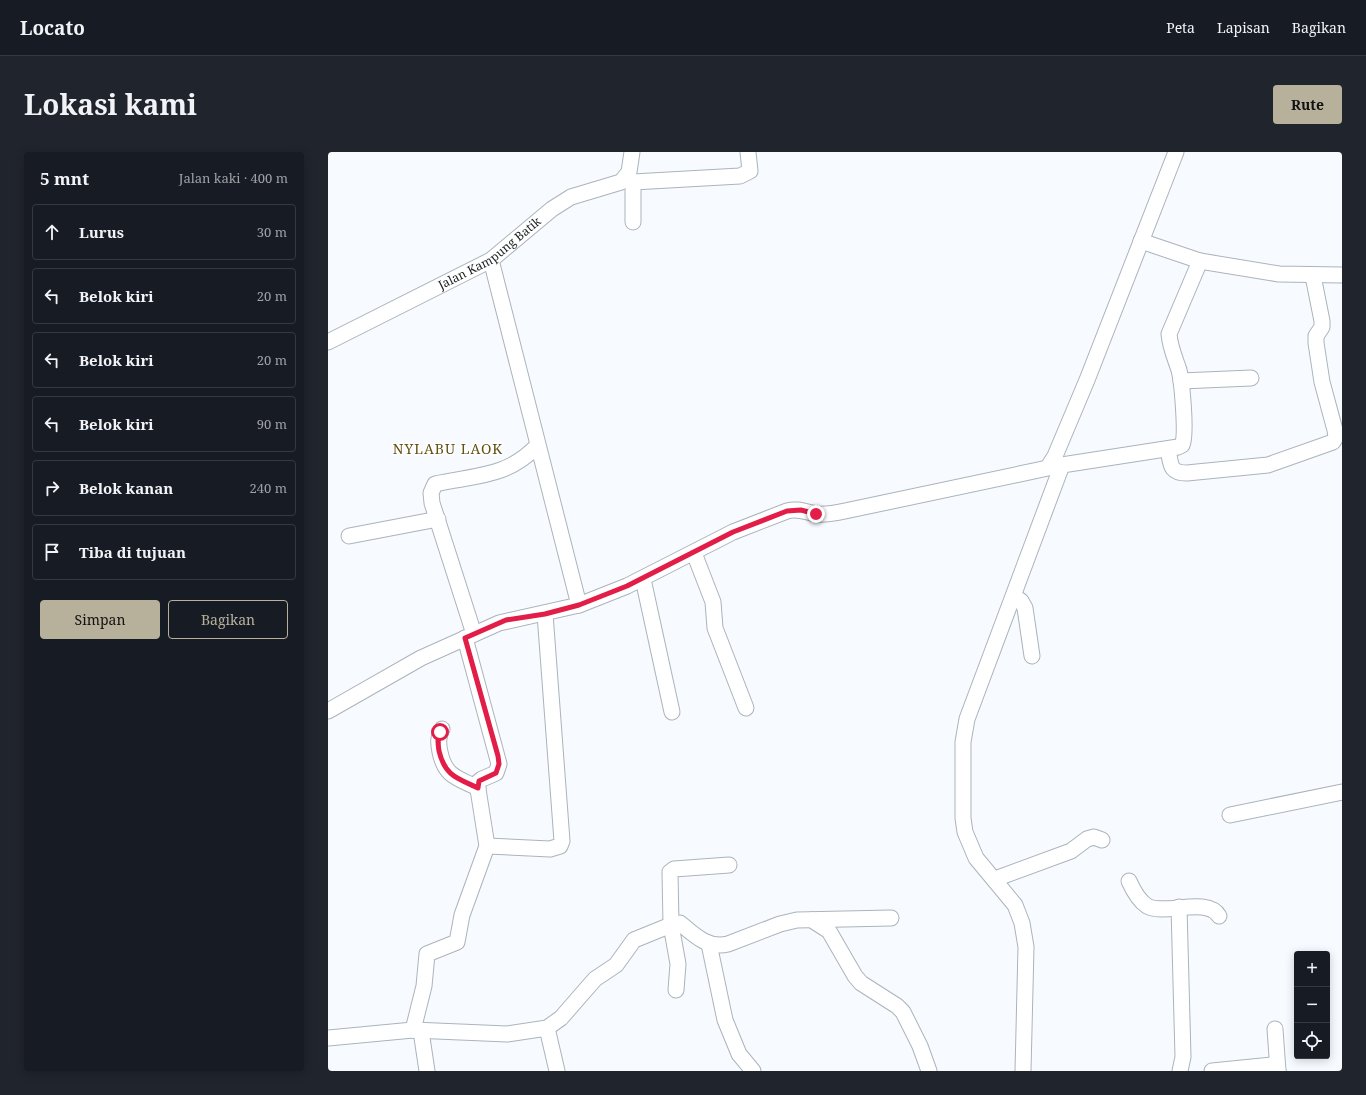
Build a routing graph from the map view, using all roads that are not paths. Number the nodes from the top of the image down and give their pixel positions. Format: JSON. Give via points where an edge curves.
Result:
{"nodes":[{"id":1,"x":632,"y":152,"type":"edge"},
{"id":2,"x":748,"y":152,"type":"edge"},
{"id":3,"x":1176,"y":152,"type":"edge"},
{"id":4,"x":629,"y":180,"type":"junction"},
{"id":5,"x":633,"y":222,"type":"dead end"},
{"id":6,"x":1141,"y":241,"type":"junction"},
{"id":7,"x":492,"y":260,"type":"junction"},
{"id":8,"x":1200,"y":261,"type":"junction"},
{"id":9,"x":1342,"y":275,"type":"edge"},
{"id":10,"x":1313,"y":276,"type":"junction"},
{"id":11,"x":328,"y":342,"type":"edge"},
{"id":12,"x":1251,"y":378,"type":"dead end"},
{"id":13,"x":1181,"y":381,"type":"junction"},
{"id":14,"x":537,"y":446,"type":"junction"},
{"id":15,"x":1168,"y":449,"type":"junction"},
{"id":16,"x":1055,"y":466,"type":"junction"},
{"id":17,"x":438,"y":519,"type":"junction"},
{"id":18,"x":349,"y":536,"type":"dead end"},
{"id":19,"x":694,"y":554,"type":"junction"},
{"id":20,"x":643,"y":580,"type":"junction"},
{"id":21,"x":1014,"y":596,"type":"junction"},
{"id":22,"x":579,"y":605,"type":"junction"},
{"id":23,"x":545,"y":614,"type":"junction"},
{"id":24,"x":469,"y":636,"type":"junction"},
{"id":25,"x":1032,"y":656,"type":"dead end"},
{"id":26,"x":746,"y":708,"type":"dead end"},
{"id":27,"x":328,"y":710,"type":"edge"},
{"id":28,"x":672,"y":712,"type":"dead end"},
{"id":29,"x":442,"y":729,"type":"dead end"},
{"id":30,"x":478,"y":788,"type":"junction"},
{"id":31,"x":1342,"y":792,"type":"edge"},
{"id":32,"x":1230,"y":815,"type":"dead end"},
{"id":33,"x":1102,"y":840,"type":"dead end"},
{"id":34,"x":487,"y":846,"type":"junction"},
{"id":35,"x":729,"y":866,"type":"dead end"},
{"id":36,"x":995,"y":880,"type":"junction"},
{"id":37,"x":1129,"y":881,"type":"dead end"},
{"id":38,"x":1179,"y":907,"type":"junction"},
{"id":39,"x":1219,"y":916,"type":"dead end"},
{"id":40,"x":891,"y":918,"type":"dead end"},
{"id":41,"x":812,"y":920,"type":"junction"},
{"id":42,"x":671,"y":925,"type":"junction"},
{"id":43,"x":709,"y":944,"type":"junction"},
{"id":44,"x":676,"y":990,"type":"dead end"},
{"id":45,"x":547,"y":1028,"type":"junction"},
{"id":46,"x":1275,"y":1029,"type":"dead end"},
{"id":47,"x":417,"y":1030,"type":"junction"},
{"id":48,"x":328,"y":1038,"type":"edge"},
{"id":49,"x":1278,"y":1070,"type":"edge"},
{"id":50,"x":427,"y":1071,"type":"edge"},
{"id":51,"x":557,"y":1071,"type":"edge"},
{"id":52,"x":753,"y":1071,"type":"edge"},
{"id":53,"x":929,"y":1071,"type":"edge"},
{"id":54,"x":1023,"y":1071,"type":"edge"},
{"id":55,"x":1180,"y":1071,"type":"edge"},
{"id":56,"x":1212,"y":1071,"type":"edge"}],
"edges":[{"from":1,"to":4,"type":"street"},
{"from":2,"to":4,"type":"street","via":[[750,171],[740,176]]},
{"from":3,"to":6,"type":"street"},
{"from":4,"to":5,"type":"street"},
{"from":4,"to":7,"type":"street","name":"Jalan Kampung Batik","via":[[571,197],[552,209]]},
{"from":6,"to":8,"type":"street"},
{"from":6,"to":16,"type":"street","via":[[1055,456]]},
{"from":7,"to":11,"type":"street","name":"Jalan Kampung Batik"},
{"from":7,"to":14,"type":"street"},
{"from":8,"to":10,"type":"street","via":[[1279,274]]},
{"from":8,"to":13,"type":"street","via":[[1169,334]]},
{"from":9,"to":10,"type":"street"},
{"from":10,"to":15,"type":"street","via":[[1322,321],[1316,343],[1322,382],[1336,430],[1333,442],[1268,465],[1187,473],[1178,473],[1172,468]]},
{"from":12,"to":13,"type":"street"},
{"from":13,"to":15,"type":"street","via":[[1184,441],[1178,447]]},
{"from":14,"to":17,"type":"street","via":[[526,458],[506,468],[478,477],[435,484],[431,493]]},
{"from":14,"to":22,"type":"street"},
{"from":15,"to":16,"type":"street"},
{"from":16,"to":19,"type":"street","via":[[838,513],[816,514],[795,509],[733,532]]},
{"from":16,"to":21,"type":"street"},
{"from":17,"to":18,"type":"street"},
{"from":17,"to":24,"type":"street"},
{"from":19,"to":20,"type":"street"},
{"from":19,"to":26,"type":"street","via":[[713,602],[715,628]]},
{"from":20,"to":22,"type":"street"},
{"from":20,"to":28,"type":"street"},
{"from":21,"to":25,"type":"street","via":[[1022,601],[1025,608]]},
{"from":21,"to":36,"type":"street","via":[[967,719],[963,742],[965,832],[976,858]]},
{"from":22,"to":23,"type":"street"},
{"from":23,"to":24,"type":"street","via":[[506,620]]},
{"from":23,"to":34,"type":"street","via":[[562,841],[560,846],[550,849]]},
{"from":24,"to":27,"type":"street","via":[[404,667]]},
{"from":24,"to":30,"type":"street","via":[[499,764],[496,773],[479,781]]},
{"from":29,"to":30,"type":"street","via":[[438,736],[445,768],[454,777]]},
{"from":30,"to":34,"type":"street"},
{"from":31,"to":32,"type":"street"},
{"from":33,"to":36,"type":"street","via":[[1094,837],[1087,839],[1071,851]]},
{"from":34,"to":47,"type":"street","via":[[462,915],[458,941],[427,954]]},
{"from":35,"to":42,"type":"street","via":[[674,869],[670,872]]},
{"from":36,"to":54,"type":"street","via":[[1015,905],[1022,923],[1026,946]]},
{"from":37,"to":38,"type":"street","via":[[1140,899],[1148,906]]},
{"from":38,"to":39,"type":"street","via":[[1210,909]]},
{"from":38,"to":55,"type":"street","via":[[1183,1057]]},
{"from":40,"to":41,"type":"street"},
{"from":41,"to":43,"type":"street","via":[[780,924],[724,945]]},
{"from":41,"to":53,"type":"street","via":[[829,931],[861,983],[903,1012]]},
{"from":42,"to":43,"type":"street","via":[[680,923]]},
{"from":42,"to":44,"type":"street","via":[[678,964]]},
{"from":42,"to":45,"type":"street","via":[[634,940],[616,965],[594,979],[561,1018]]},
{"from":43,"to":52,"type":"street","via":[[725,1020],[739,1054]]},
{"from":45,"to":47,"type":"street","via":[[500,1034]]},
{"from":45,"to":51,"type":"street"},
{"from":46,"to":49,"type":"street"},
{"from":47,"to":48,"type":"street"},
{"from":47,"to":50,"type":"street"},
{"from":49,"to":56,"type":"street","via":[[1272,1065]]}]}
